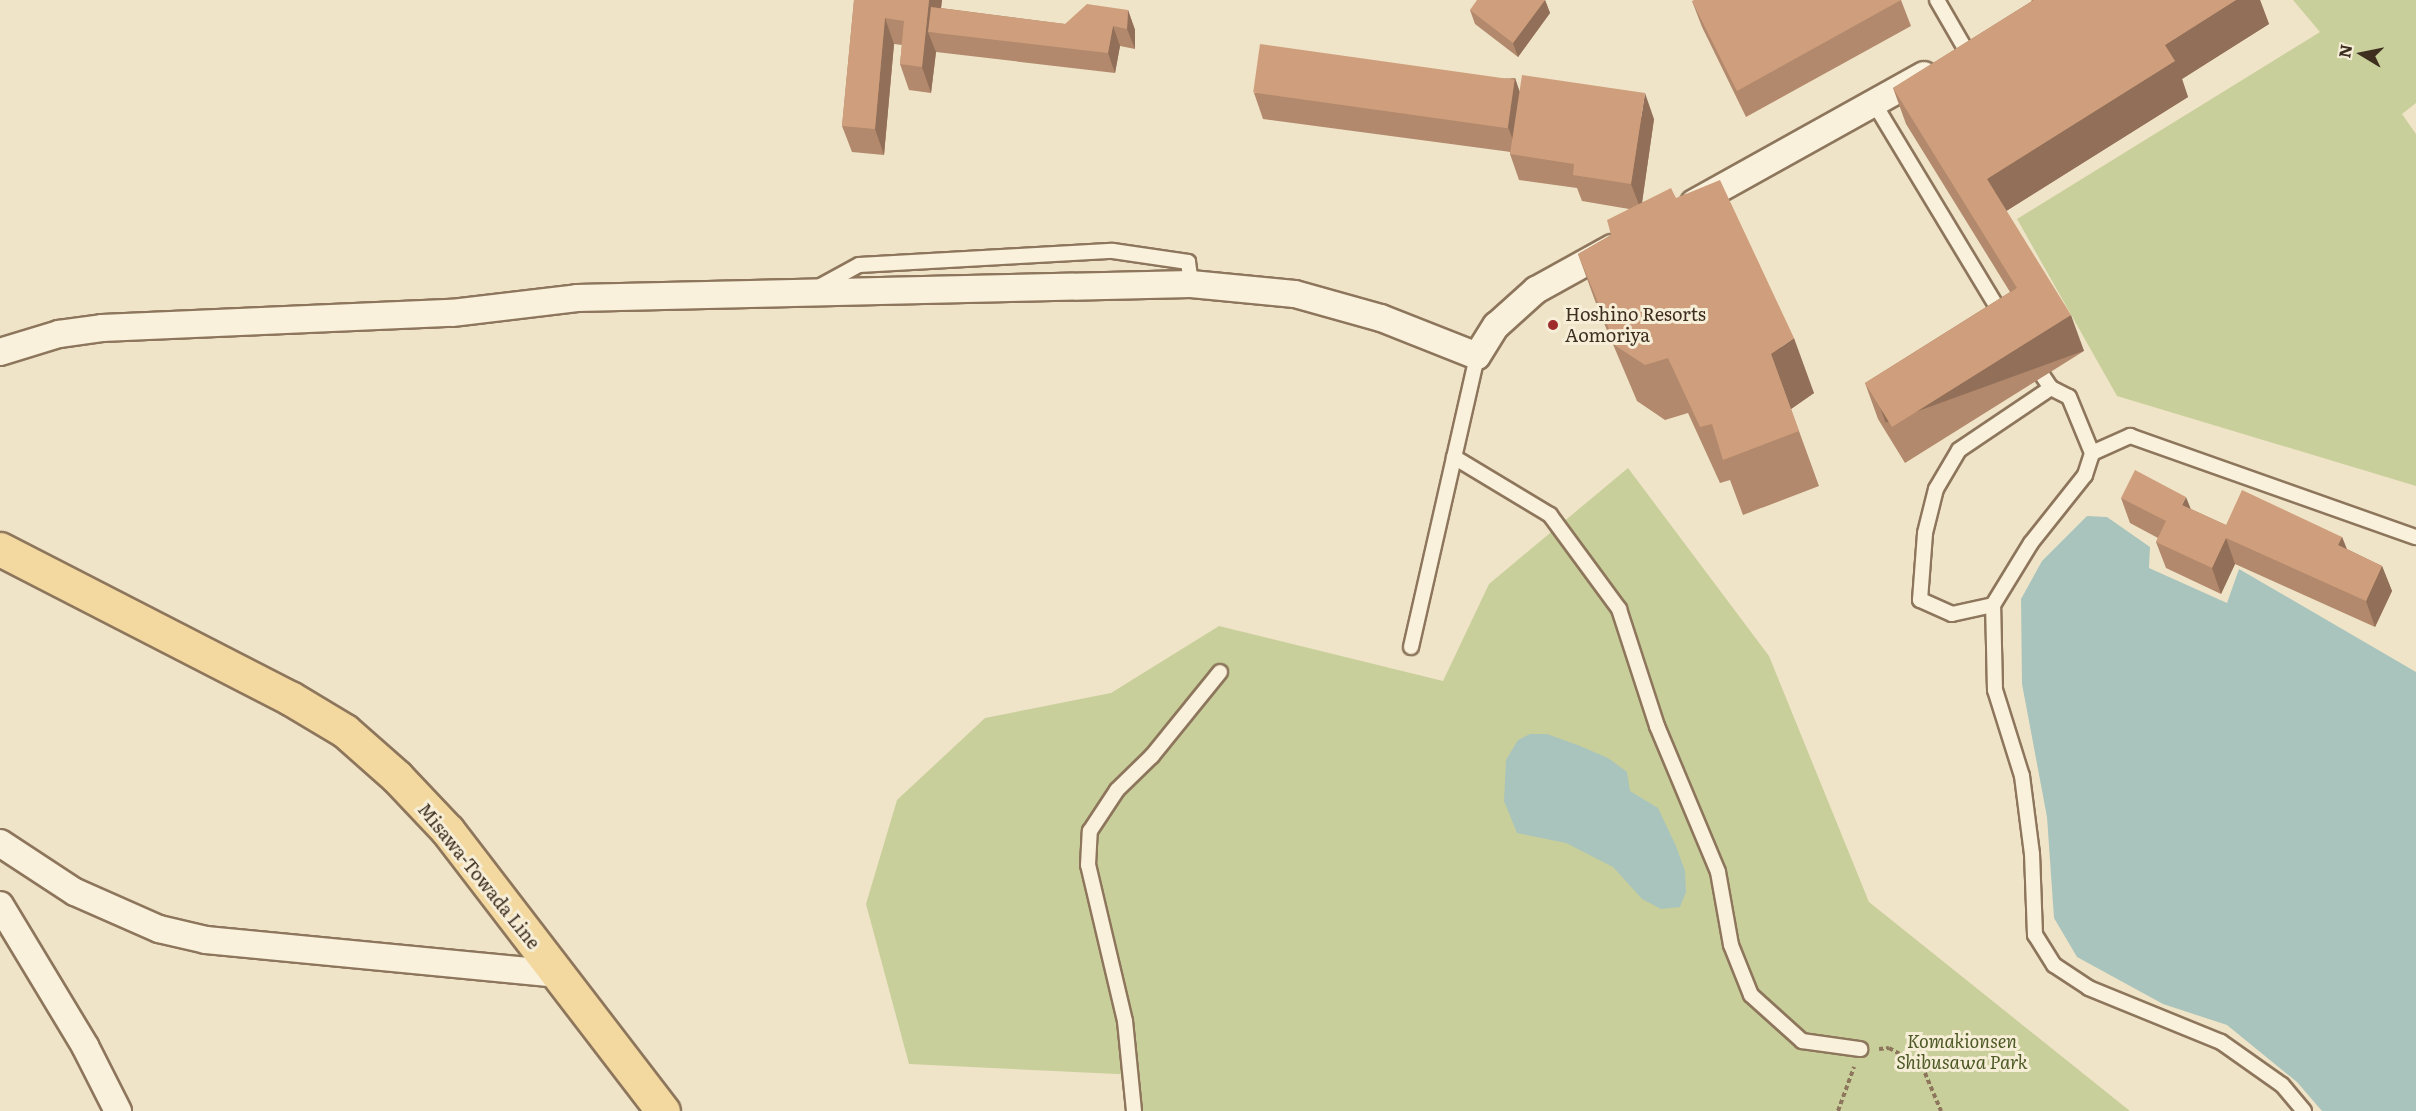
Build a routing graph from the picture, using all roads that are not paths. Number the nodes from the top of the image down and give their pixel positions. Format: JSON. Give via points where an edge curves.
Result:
{"nodes":[{"id":1,"x":1937,"y":0,"type":"edge"},
{"id":2,"x":1976,"y":47,"type":"joint"},
{"id":3,"x":1874,"y":103,"type":"junction"},
{"id":4,"x":1670,"y":216,"type":"edge"},
{"id":5,"x":1639,"y":233,"type":"edge"},
{"id":6,"x":1191,"y":284,"type":"junction"},
{"id":7,"x":812,"y":291,"type":"junction"},
{"id":8,"x":2011,"y":330,"type":"edge"},
{"id":9,"x":2024,"y":349,"type":"edge"},
{"id":10,"x":0,"y":352,"type":"edge"},
{"id":11,"x":1477,"y":356,"type":"junction"},
{"id":12,"x":2051,"y":388,"type":"junction"},
{"id":13,"x":2092,"y":453,"type":"junction"},
{"id":14,"x":1454,"y":457,"type":"junction"},
{"id":15,"x":2416,"y":537,"type":"edge"},
{"id":16,"x":0,"y":549,"type":"edge"},
{"id":17,"x":1993,"y":605,"type":"junction"},
{"id":18,"x":1412,"y":647,"type":"dead end"},
{"id":19,"x":1220,"y":672,"type":"dead end"},
{"id":20,"x":0,"y":843,"type":"edge"},
{"id":21,"x":0,"y":905,"type":"edge"},
{"id":22,"x":556,"y":974,"type":"junction"},
{"id":23,"x":1860,"y":1049,"type":"road end"},
{"id":24,"x":118,"y":1111,"type":"edge"},
{"id":25,"x":663,"y":1111,"type":"edge"},
{"id":26,"x":1134,"y":1111,"type":"edge"},
{"id":27,"x":2304,"y":1111,"type":"edge"}],
"edges":[{"from":1,"to":2,"type":"lane"},
{"from":2,"to":3,"type":"street"},
{"from":3,"to":4,"type":"street"},
{"from":3,"to":8,"type":"lane"},
{"from":5,"to":11,"type":"street","via":[[1536,290],[1496,326]]},
{"from":6,"to":7,"type":"street"},
{"from":6,"to":7,"type":"lane","via":[[1188,262],[1113,251],[859,265]]},
{"from":6,"to":11,"type":"street","via":[[1295,294],[1381,318]]},
{"from":7,"to":10,"type":"street","via":[[577,298],[452,313],[102,328],[59,334]]},
{"from":9,"to":12,"type":"lane"},
{"from":11,"to":14,"type":"lane"},
{"from":12,"to":13,"type":"lane","via":[[2069,398]]},
{"from":12,"to":17,"type":"lane","via":[[1959,450],[1936,489],[1925,533],[1920,600],[1952,614]]},
{"from":13,"to":15,"type":"lane","via":[[2130,436]]},
{"from":13,"to":17,"type":"lane","via":[[2085,475],[2031,543]]},
{"from":14,"to":18,"type":"lane"},
{"from":14,"to":23,"type":"lane","via":[[1550,515],[1619,609],[1657,726],[1718,872],[1731,945],[1751,995],[1802,1041]]},
{"from":16,"to":22,"type":"main road","name":"Misawa-Towada Line","via":[[290,698],[345,731],[397,777],[448,831]]},
{"from":17,"to":27,"type":"lane","via":[[1995,690],[2022,776],[2032,854],[2035,935],[2054,966],[2089,988],[2222,1042],[2282,1085]]},
{"from":19,"to":26,"type":"lane","via":[[1152,756],[1117,790],[1090,831],[1088,865],[1125,1021]]},
{"from":20,"to":22,"type":"street","via":[[85,897],[171,932],[206,940]]},
{"from":21,"to":24,"type":"street","via":[[85,1046]]},
{"from":22,"to":25,"type":"main road","name":"Misawa-Towada Line"}]}
